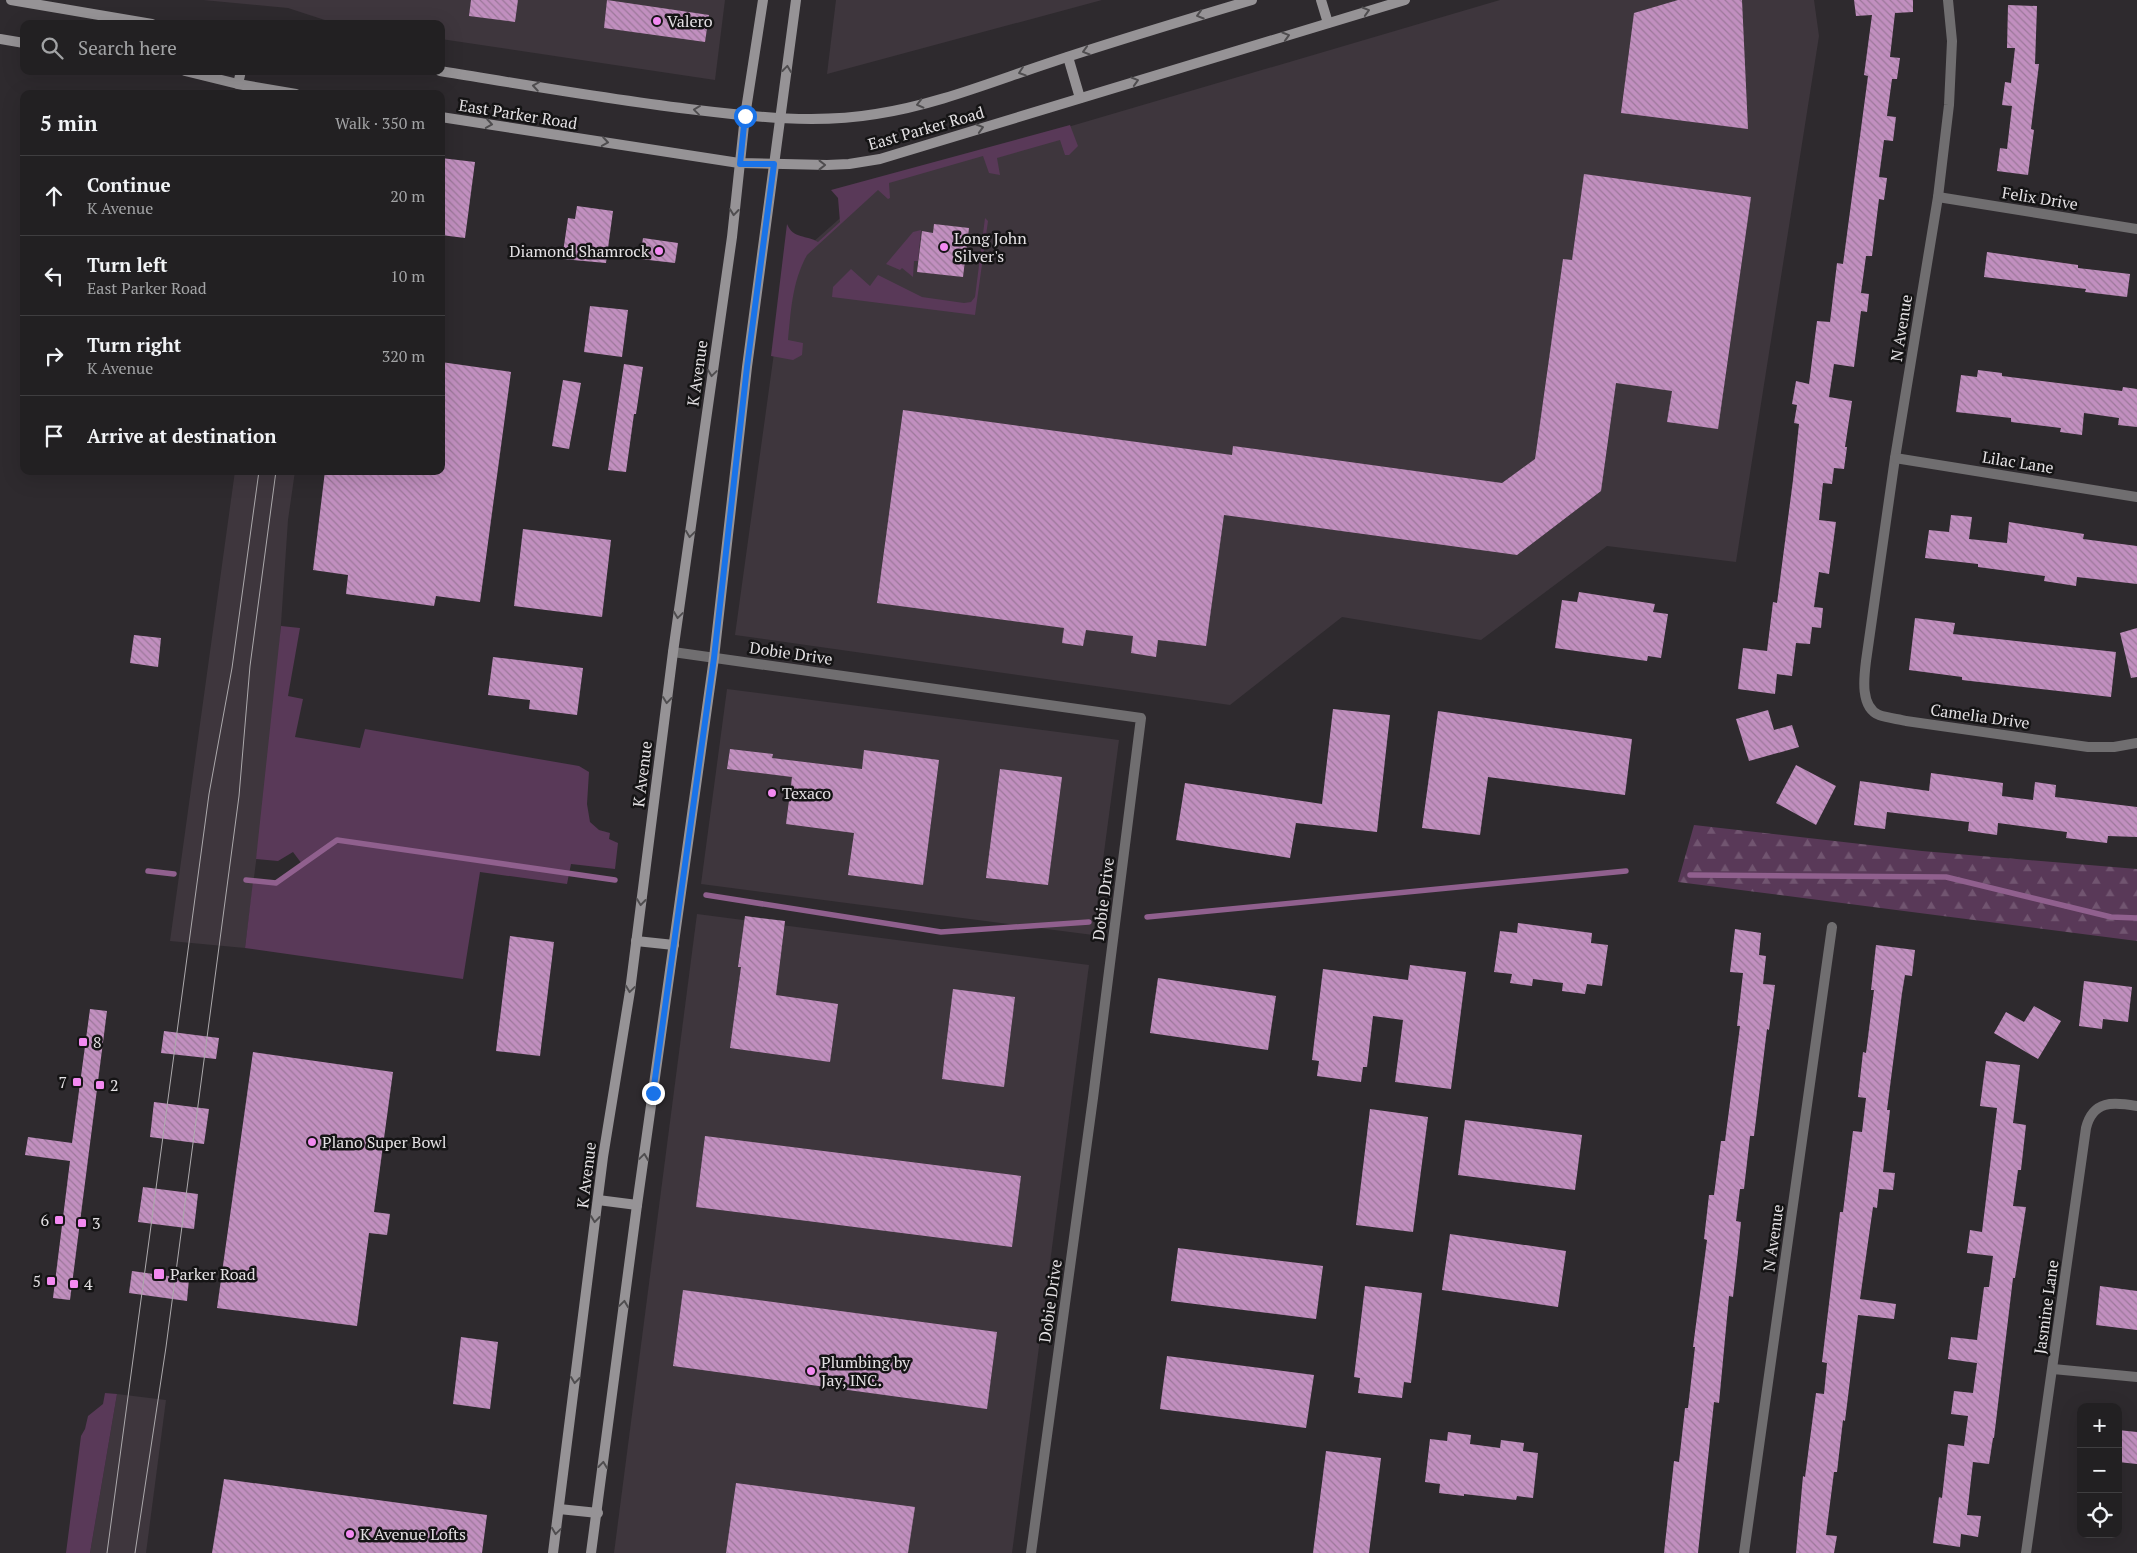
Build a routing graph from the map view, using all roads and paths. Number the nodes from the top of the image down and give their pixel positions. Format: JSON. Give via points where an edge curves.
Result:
{"nodes":[{"id":1,"x":10,"y":0,"type":"edge"},
{"id":2,"x":763,"y":0,"type":"edge"},
{"id":3,"x":796,"y":0,"type":"edge"},
{"id":4,"x":1252,"y":0,"type":"edge"},
{"id":5,"x":1321,"y":0,"type":"edge"},
{"id":6,"x":1405,"y":0,"type":"edge"},
{"id":7,"x":1948,"y":0,"type":"edge"},
{"id":8,"x":128,"y":20,"type":"edge"},
{"id":9,"x":1328,"y":23,"type":"junction"},
{"id":10,"x":0,"y":40,"type":"edge"},
{"id":11,"x":20,"y":42,"type":"edge"},
{"id":12,"x":1068,"y":56,"type":"junction"},
{"id":13,"x":445,"y":72,"type":"edge"},
{"id":14,"x":201,"y":75,"type":"edge"},
{"id":15,"x":240,"y":75,"type":"edge"},
{"id":16,"x":238,"y":84,"type":"junction"},
{"id":17,"x":273,"y":90,"type":"edge"},
{"id":18,"x":1080,"y":98,"type":"junction"},
{"id":19,"x":745,"y":116,"type":"junction"},
{"id":20,"x":780,"y":117,"type":"junction"},
{"id":21,"x":445,"y":118,"type":"edge"},
{"id":22,"x":740,"y":164,"type":"junction"},
{"id":23,"x":774,"y":164,"type":"junction"},
{"id":24,"x":1938,"y":197,"type":"junction"},
{"id":25,"x":2137,"y":229,"type":"edge"},
{"id":26,"x":1895,"y":458,"type":"junction"},
{"id":27,"x":2137,"y":497,"type":"edge"},
{"id":28,"x":673,"y":652,"type":"junction"},
{"id":29,"x":714,"y":658,"type":"junction"},
{"id":30,"x":1866,"y":661,"type":"joint"},
{"id":31,"x":2137,"y":743,"type":"edge"},
{"id":32,"x":1832,"y":927,"type":"dead end"},
{"id":33,"x":636,"y":941,"type":"junction"},
{"id":34,"x":674,"y":945,"type":"junction"},
{"id":35,"x":2137,"y":1106,"type":"edge"},
{"id":36,"x":598,"y":1200,"type":"junction"},
{"id":37,"x":637,"y":1206,"type":"junction"},
{"id":38,"x":2053,"y":1369,"type":"junction"},
{"id":39,"x":2137,"y":1378,"type":"edge"},
{"id":40,"x":559,"y":1509,"type":"junction"},
{"id":41,"x":598,"y":1513,"type":"junction"},
{"id":42,"x":553,"y":1553,"type":"edge"},
{"id":43,"x":591,"y":1553,"type":"edge"},
{"id":44,"x":1031,"y":1553,"type":"edge"},
{"id":45,"x":1744,"y":1553,"type":"edge"},
{"id":46,"x":2026,"y":1553,"type":"edge"}],
"edges":[{"from":1,"to":8,"type":"main road"},
{"from":2,"to":19,"type":"main road","name":"K Avenue"},
{"from":20,"to":3,"type":"main road","one_way":true},
{"from":4,"to":12,"type":"main road","name":"East Parker Road","one_way":true},
{"from":5,"to":9,"type":"main road"},
{"from":9,"to":6,"type":"main road","name":"East Parker Road","one_way":true},
{"from":7,"to":24,"type":"street","name":"N Avenue","via":[[1952,41],[1949,105]]},
{"from":18,"to":9,"type":"main road","name":"East Parker Road","one_way":true},
{"from":10,"to":11,"type":"main road"},
{"from":12,"to":18,"type":"main road"},
{"from":12,"to":20,"type":"main road","name":"East Parker Road","one_way":true,"via":[[944,98],[897,110],[841,118]]},
{"from":19,"to":13,"type":"main road","name":"East Parker Road","one_way":true},
{"from":14,"to":16,"type":"main road"},
{"from":15,"to":16,"type":"main road"},
{"from":16,"to":17,"type":"main road"},
{"from":23,"to":18,"type":"main road","name":"East Parker Road","one_way":true,"via":[[849,164],[880,159]]},
{"from":19,"to":20,"type":"main road","name":"East Parker Road"},
{"from":19,"to":22,"type":"main road","name":"K Avenue"},
{"from":20,"to":23,"type":"main road"},
{"from":21,"to":22,"type":"main road","name":"East Parker Road","one_way":true},
{"from":22,"to":23,"type":"main road","name":"East Parker Road"},
{"from":22,"to":28,"type":"main road","name":"K Avenue","one_way":true},
{"from":23,"to":29,"type":"main road"},
{"from":24,"to":25,"type":"street","name":"Felix Drive"},
{"from":24,"to":26,"type":"street","name":"N Avenue"},
{"from":26,"to":27,"type":"street","name":"Lilac Lane"},
{"from":26,"to":30,"type":"street","name":"N Avenue"},
{"from":28,"to":29,"type":"street","name":"Dobie Drive"},
{"from":28,"to":33,"type":"main road","name":"K Avenue","one_way":true},
{"from":29,"to":34,"type":"main road"},
{"from":29,"to":44,"type":"street","name":"Dobie Drive","via":[[1141,718]]},
{"from":30,"to":31,"type":"street","name":"Camelia Drive","via":[[1865,695],[1877,714],[2088,747]]},
{"from":32,"to":45,"type":"street","name":"N Avenue"},
{"from":33,"to":34,"type":"main road"},
{"from":33,"to":36,"type":"main road","name":"K Avenue","one_way":true},
{"from":37,"to":34,"type":"main road","one_way":true},
{"from":35,"to":38,"type":"street","name":"Jasmine Lane","via":[[2100,1106],[2089,1115]]},
{"from":36,"to":37,"type":"main road"},
{"from":36,"to":40,"type":"main road","name":"K Avenue","one_way":true},
{"from":41,"to":37,"type":"main road","one_way":true},
{"from":38,"to":39,"type":"street"},
{"from":38,"to":46,"type":"street","name":"Jasmine Lane"},
{"from":40,"to":41,"type":"main road"},
{"from":40,"to":42,"type":"main road","name":"K Avenue","one_way":true},
{"from":41,"to":43,"type":"main road"}]}
